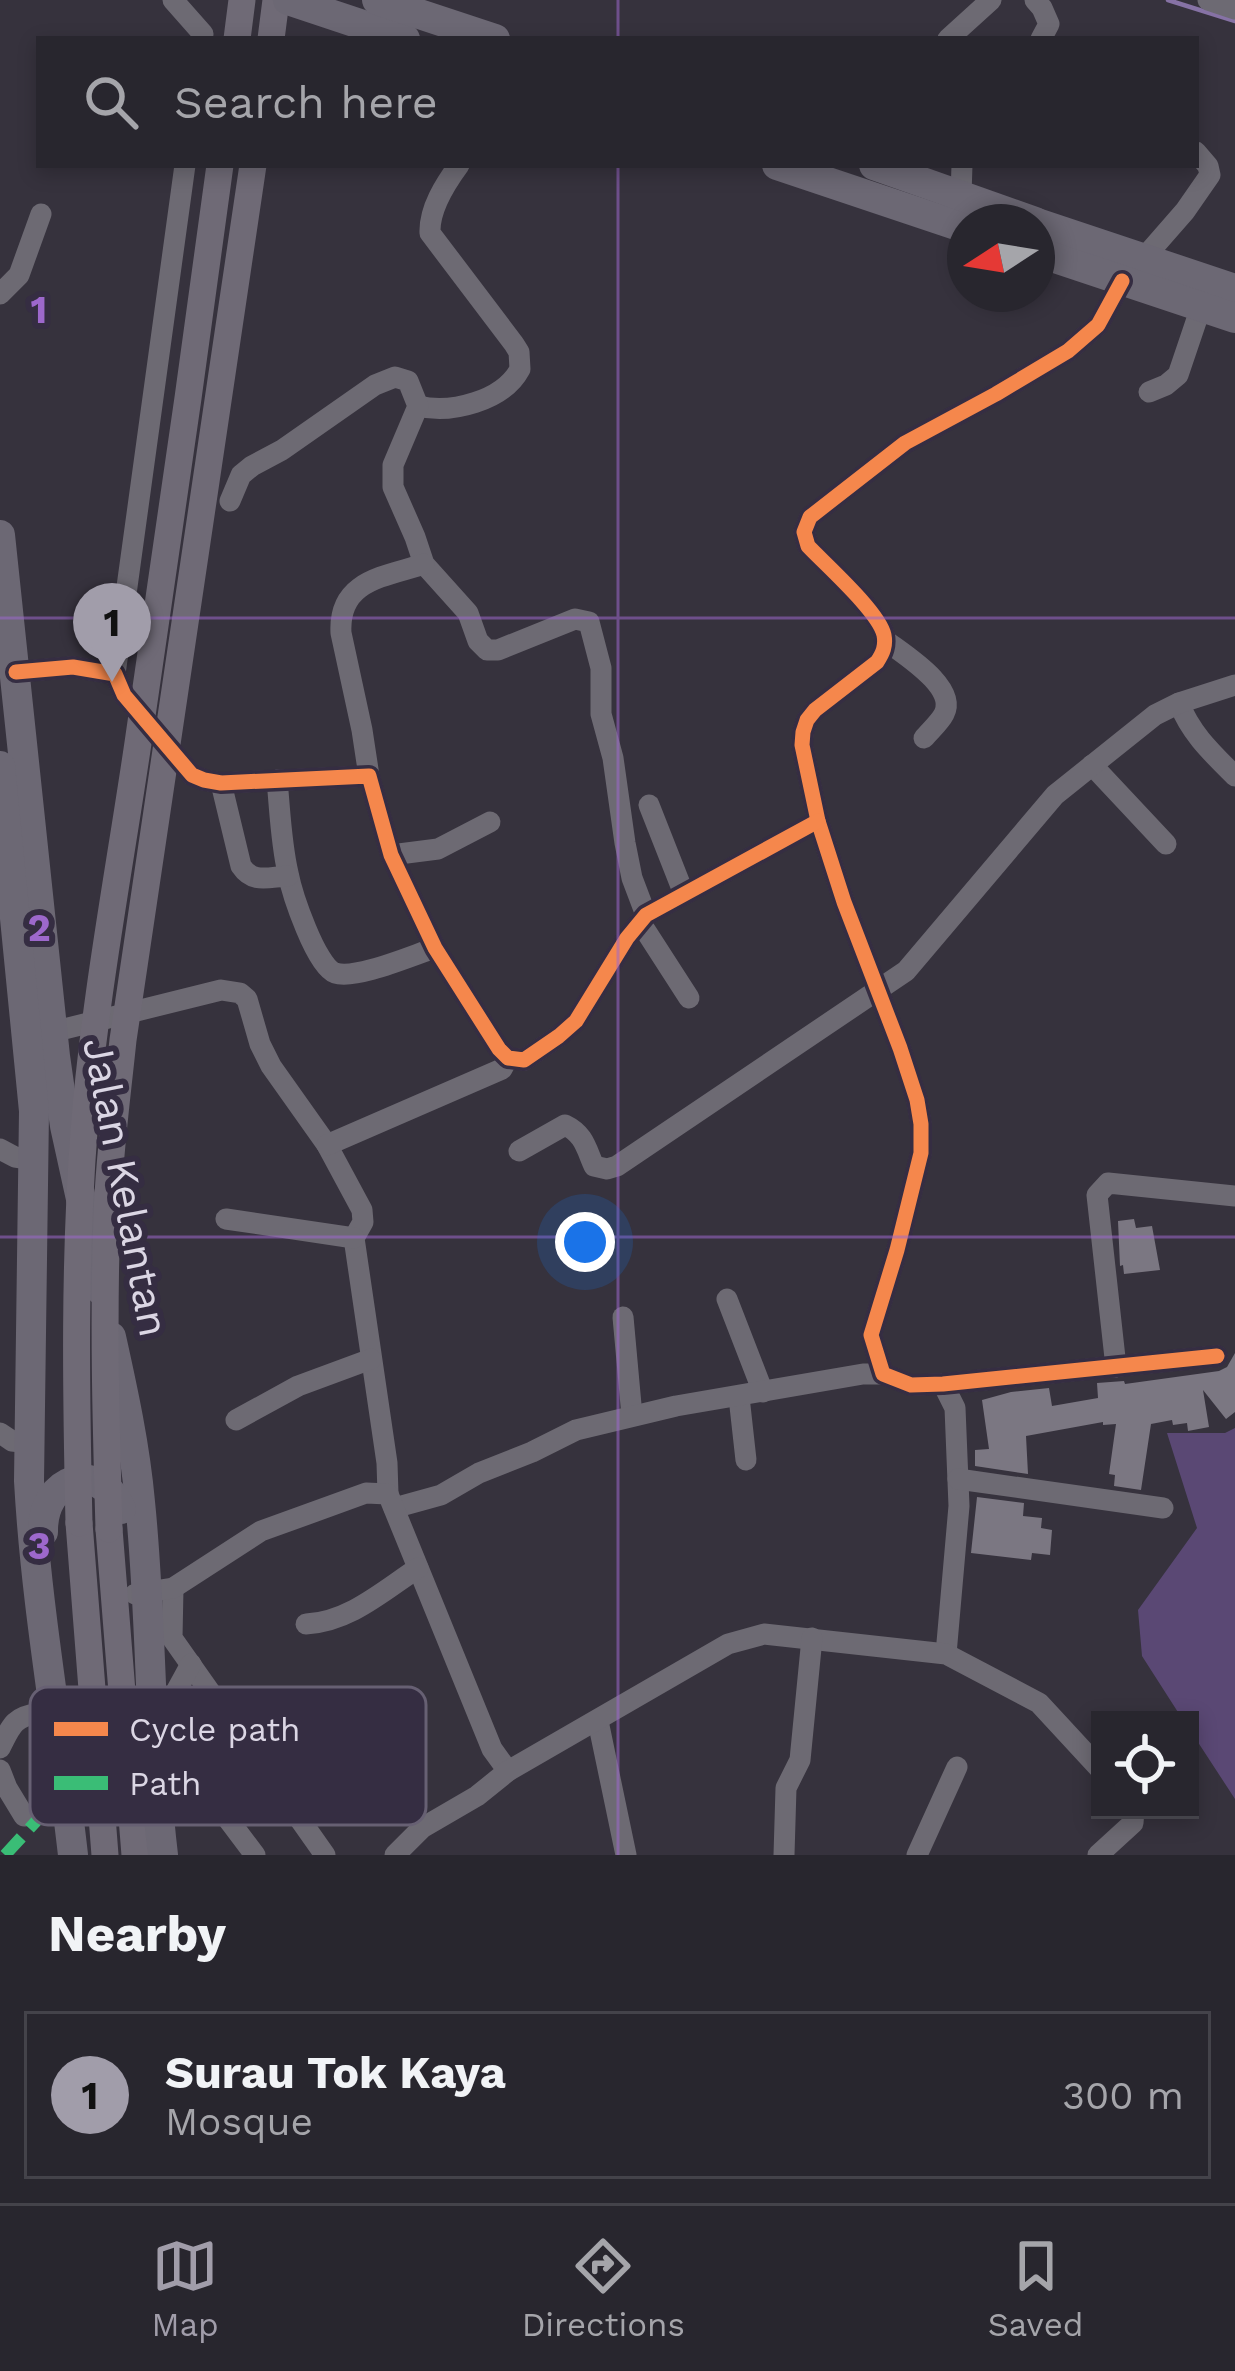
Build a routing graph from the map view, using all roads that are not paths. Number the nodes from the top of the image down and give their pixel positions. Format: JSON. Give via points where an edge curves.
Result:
{"nodes":[{"id":1,"x":173,"y":0,"type":"edge"},
{"id":2,"x":242,"y":0,"type":"edge"},
{"id":3,"x":276,"y":0,"type":"edge"},
{"id":4,"x":288,"y":0,"type":"edge"},
{"id":5,"x":377,"y":0,"type":"edge"},
{"id":6,"x":991,"y":0,"type":"edge"},
{"id":7,"x":1035,"y":0,"type":"edge"},
{"id":8,"x":203,"y":36,"type":"edge"},
{"id":9,"x":237,"y":36,"type":"edge"},
{"id":10,"x":271,"y":36,"type":"edge"},
{"id":11,"x":396,"y":36,"type":"edge"},
{"id":12,"x":486,"y":36,"type":"edge"},
{"id":13,"x":951,"y":36,"type":"edge"},
{"id":14,"x":1042,"y":36,"type":"edge"},
{"id":15,"x":1199,"y":156,"type":"edge"},
{"id":16,"x":185,"y":168,"type":"edge"},
{"id":17,"x":220,"y":168,"type":"edge"},
{"id":18,"x":253,"y":168,"type":"edge"},
{"id":19,"x":458,"y":168,"type":"edge"},
{"id":20,"x":793,"y":168,"type":"edge"},
{"id":21,"x":881,"y":168,"type":"edge"},
{"id":22,"x":966,"y":203,"type":"edge"},
{"id":23,"x":41,"y":214,"type":"dead end"},
{"id":24,"x":1055,"y":231,"type":"edge"},
{"id":25,"x":1055,"y":255,"type":"edge"},
{"id":26,"x":1133,"y":270,"type":"junction"},
{"id":27,"x":1235,"y":289,"type":"edge"},
{"id":28,"x":0,"y":294,"type":"edge"},
{"id":29,"x":1202,"y":307,"type":"junction"},
{"id":30,"x":1235,"y":318,"type":"edge"},
{"id":31,"x":1149,"y":392,"type":"dead end"},
{"id":32,"x":418,"y":406,"type":"junction"},
{"id":33,"x":230,"y":501,"type":"dead end"},
{"id":34,"x":0,"y":536,"type":"edge"},
{"id":35,"x":424,"y":564,"type":"junction"},
{"id":36,"x":885,"y":640,"type":"junction"},
{"id":37,"x":16,"y":672,"type":"junction"},
{"id":38,"x":115,"y":674,"type":"junction"},
{"id":39,"x":1235,"y":685,"type":"edge"},
{"id":40,"x":1179,"y":703,"type":"junction"},
{"id":41,"x":924,"y":737,"type":"dead end"},
{"id":42,"x":1092,"y":765,"type":"junction"},
{"id":43,"x":0,"y":766,"type":"edge"},
{"id":44,"x":369,"y":776,"type":"junction"},
{"id":45,"x":1235,"y":776,"type":"edge"},
{"id":46,"x":277,"y":780,"type":"junction"},
{"id":47,"x":221,"y":783,"type":"junction"},
{"id":48,"x":650,"y":805,"type":"dead end"},
{"id":49,"x":818,"y":821,"type":"junction"},
{"id":50,"x":490,"y":822,"type":"dead end"},
{"id":51,"x":1166,"y":844,"type":"dead end"},
{"id":52,"x":391,"y":855,"type":"junction"},
{"id":53,"x":288,"y":876,"type":"junction"},
{"id":54,"x":684,"y":894,"type":"junction"},
{"id":55,"x":643,"y":918,"type":"junction"},
{"id":56,"x":435,"y":948,"type":"junction"},
{"id":57,"x":879,"y":990,"type":"junction"},
{"id":58,"x":689,"y":998,"type":"dead end"},
{"id":59,"x":52,"y":1032,"type":"junction"},
{"id":60,"x":508,"y":1058,"type":"junction"},
{"id":61,"x":327,"y":1145,"type":"junction"},
{"id":62,"x":0,"y":1149,"type":"edge"},
{"id":63,"x":520,"y":1151,"type":"dead end"},
{"id":64,"x":35,"y":1160,"type":"junction"},
{"id":65,"x":1235,"y":1196,"type":"edge"},
{"id":66,"x":226,"y":1219,"type":"dead end"},
{"id":67,"x":354,"y":1238,"type":"junction"},
{"id":68,"x":728,"y":1300,"type":"dead end"},
{"id":69,"x":623,"y":1317,"type":"dead end"},
{"id":70,"x":1217,"y":1356,"type":"dead end"},
{"id":71,"x":371,"y":1358,"type":"junction"},
{"id":72,"x":1116,"y":1367,"type":"junction"},
{"id":73,"x":883,"y":1374,"type":"junction"},
{"id":74,"x":943,"y":1384,"type":"junction"},
{"id":75,"x":764,"y":1392,"type":"junction"},
{"id":76,"x":739,"y":1397,"type":"junction"},
{"id":77,"x":632,"y":1416,"type":"junction"},
{"id":78,"x":236,"y":1420,"type":"dead end"},
{"id":79,"x":15,"y":1438,"type":"edge"},
{"id":80,"x":746,"y":1460,"type":"dead end"},
{"id":81,"x":958,"y":1479,"type":"junction"},
{"id":82,"x":391,"y":1501,"type":"junction"},
{"id":83,"x":1163,"y":1508,"type":"dead end"},
{"id":84,"x":418,"y":1568,"type":"junction"},
{"id":85,"x":151,"y":1592,"type":"junction"},
{"id":86,"x":305,"y":1624,"type":"dead end"},
{"id":87,"x":812,"y":1638,"type":"junction"},
{"id":88,"x":946,"y":1654,"type":"junction"},
{"id":89,"x":190,"y":1664,"type":"junction"},
{"id":90,"x":42,"y":1687,"type":"edge"},
{"id":91,"x":43,"y":1687,"type":"edge"},
{"id":92,"x":92,"y":1687,"type":"edge"},
{"id":93,"x":122,"y":1687,"type":"edge"},
{"id":94,"x":151,"y":1687,"type":"edge"},
{"id":95,"x":178,"y":1687,"type":"edge"},
{"id":96,"x":207,"y":1687,"type":"edge"},
{"id":97,"x":30,"y":1710,"type":"edge"},
{"id":98,"x":598,"y":1721,"type":"junction"},
{"id":99,"x":0,"y":1748,"type":"edge"},
{"id":100,"x":1091,"y":1759,"type":"edge"},
{"id":101,"x":957,"y":1766,"type":"dead end"},
{"id":102,"x":0,"y":1770,"type":"edge"},
{"id":103,"x":508,"y":1771,"type":"junction"},
{"id":104,"x":30,"y":1814,"type":"edge"},
{"id":105,"x":1133,"y":1819,"type":"edge"},
{"id":106,"x":67,"y":1825,"type":"edge"},
{"id":107,"x":103,"y":1825,"type":"edge"},
{"id":108,"x":133,"y":1825,"type":"edge"},
{"id":109,"x":160,"y":1825,"type":"edge"},
{"id":110,"x":232,"y":1825,"type":"edge"},
{"id":111,"x":304,"y":1825,"type":"edge"},
{"id":112,"x":73,"y":1855,"type":"edge"},
{"id":113,"x":105,"y":1855,"type":"edge"},
{"id":114,"x":135,"y":1855,"type":"edge"},
{"id":115,"x":163,"y":1855,"type":"edge"},
{"id":116,"x":255,"y":1855,"type":"edge"},
{"id":117,"x":325,"y":1855,"type":"edge"},
{"id":118,"x":395,"y":1855,"type":"edge"},
{"id":119,"x":626,"y":1855,"type":"edge"},
{"id":120,"x":784,"y":1855,"type":"edge"},
{"id":121,"x":917,"y":1855,"type":"edge"},
{"id":122,"x":1099,"y":1855,"type":"edge"}],
"edges":[{"from":1,"to":8,"type":"street"},
{"from":2,"to":9,"type":"main road"},
{"from":3,"to":10,"type":"main road"},
{"from":4,"to":11,"type":"highway"},
{"from":5,"to":12,"type":"highway"},
{"from":6,"to":13,"type":"street"},
{"from":7,"to":14,"type":"street","via":[[1048,24]]},
{"from":15,"to":26,"type":"street","via":[[1210,175]]},
{"from":16,"to":38,"type":"street"},
{"from":17,"to":92,"type":"main road","bridge":true,"via":[[84,1125],[76,1365]]},
{"from":18,"to":93,"type":"main road","bridge":true,"via":[[113,1130],[104,1358]]},
{"from":19,"to":32,"type":"street","via":[[430,233],[514,344],[520,369],[487,398]]},
{"from":20,"to":22,"type":"highway"},
{"from":21,"to":22,"type":"highway"},
{"from":23,"to":28,"type":"street","via":[[19,274]]},
{"from":24,"to":26,"type":"highway"},
{"from":25,"to":26,"type":"highway"},
{"from":26,"to":27,"type":"highway"},
{"from":26,"to":29,"type":"highway"},
{"from":26,"to":36,"type":"street","via":[[1098,325],[1068,351],[904,443],[810,518],[808,546],[874,616]]},
{"from":29,"to":30,"type":"highway"},
{"from":29,"to":31,"type":"street","via":[[1178,375]]},
{"from":32,"to":33,"type":"street","via":[[408,381],[388,379],[252,466]]},
{"from":32,"to":35,"type":"street","via":[[392,466]]},
{"from":34,"to":37,"type":"highway","name":"Jalan Kelantan"},
{"from":35,"to":44,"type":"street","via":[[365,583],[340,619]]},
{"from":35,"to":55,"type":"street","via":[[468,613],[487,650],[574,619],[589,622]]},
{"from":36,"to":41,"type":"street","via":[[947,700]]},
{"from":36,"to":49,"type":"street","via":[[877,662],[815,710],[802,731]]},
{"from":37,"to":38,"type":"street","via":[[73,667]]},
{"from":37,"to":59,"type":"highway","name":"Jalan Kelantan"},
{"from":38,"to":47,"type":"street","via":[[193,775]]},
{"from":39,"to":40,"type":"street"},
{"from":40,"to":42,"type":"street"},
{"from":40,"to":45,"type":"street","via":[[1199,740]]},
{"from":42,"to":51,"type":"street"},
{"from":42,"to":57,"type":"street","via":[[1029,822],[906,971]]},
{"from":43,"to":64,"type":"highway","name":"Jalan Kelantan"},
{"from":44,"to":46,"type":"street"},
{"from":44,"to":52,"type":"street"},
{"from":46,"to":47,"type":"street"},
{"from":46,"to":53,"type":"street"},
{"from":47,"to":53,"type":"street","via":[[248,876]]},
{"from":48,"to":54,"type":"street"},
{"from":49,"to":54,"type":"street"},
{"from":49,"to":57,"type":"street"},
{"from":50,"to":52,"type":"street","via":[[438,849]]},
{"from":52,"to":56,"type":"street"},
{"from":53,"to":56,"type":"street","via":[[329,970],[360,971]]},
{"from":54,"to":55,"type":"street"},
{"from":55,"to":58,"type":"street"},
{"from":55,"to":60,"type":"street","via":[[575,1021],[524,1060]]},
{"from":56,"to":60,"type":"street"},
{"from":57,"to":63,"type":"street","via":[[616,1166],[595,1166],[583,1138],[565,1125]]},
{"from":57,"to":73,"type":"street","via":[[921,1124],[921,1153],[871,1335]]},
{"from":59,"to":61,"type":"street","via":[[221,990],[241,993],[272,1066]]},
{"from":59,"to":85,"type":"highway","name":"Jalan Kelantan","via":[[135,1459]]},
{"from":60,"to":61,"type":"street","via":[[502,1069]]},
{"from":61,"to":67,"type":"street","via":[[362,1210]]},
{"from":62,"to":64,"type":"street"},
{"from":64,"to":79,"type":"highway","name":"Jalan Kelantan"},
{"from":65,"to":72,"type":"street","via":[[1108,1183],[1097,1195]]},
{"from":66,"to":67,"type":"street"},
{"from":67,"to":71,"type":"street"},
{"from":68,"to":75,"type":"street"},
{"from":69,"to":77,"type":"street"},
{"from":70,"to":72,"type":"street"},
{"from":71,"to":78,"type":"street"},
{"from":71,"to":82,"type":"street"},
{"from":72,"to":74,"type":"street"},
{"from":73,"to":74,"type":"street","via":[[911,1385]]},
{"from":73,"to":75,"type":"street"},
{"from":74,"to":81,"type":"street","via":[[955,1408]]},
{"from":75,"to":76,"type":"street"},
{"from":76,"to":77,"type":"street"},
{"from":76,"to":80,"type":"street"},
{"from":77,"to":82,"type":"street","via":[[576,1430],[441,1495]]},
{"from":79,"to":90,"type":"highway","name":"Jalan Kelantan","via":[[31,1517]]},
{"from":81,"to":83,"type":"street"},
{"from":81,"to":88,"type":"street"},
{"from":82,"to":84,"type":"street"},
{"from":82,"to":85,"type":"street","via":[[366,1493],[261,1531]]},
{"from":84,"to":86,"type":"street","via":[[361,1607]]},
{"from":84,"to":103,"type":"street","via":[[492,1750]]},
{"from":85,"to":89,"type":"street"},
{"from":85,"to":91,"type":"highway","via":[[112,1494],[77,1480],[56,1491],[43,1512]]},
{"from":85,"to":94,"type":"highway","name":"Jalan Kelantan"},
{"from":87,"to":88,"type":"street"},
{"from":87,"to":98,"type":"street","via":[[764,1634],[728,1644]]},
{"from":87,"to":120,"type":"street","via":[[800,1760],[786,1788]]},
{"from":88,"to":100,"type":"street","via":[[1039,1703]]},
{"from":89,"to":95,"type":"street"},
{"from":89,"to":96,"type":"street"},
{"from":97,"to":99,"type":"street"},
{"from":98,"to":103,"type":"street"},
{"from":98,"to":119,"type":"street"},
{"from":101,"to":121,"type":"street"},
{"from":102,"to":104,"type":"street"},
{"from":103,"to":118,"type":"street"},
{"from":105,"to":122,"type":"street"},
{"from":106,"to":112,"type":"highway","name":"Jalan Kelantan"},
{"from":107,"to":113,"type":"main road","bridge":true},
{"from":108,"to":114,"type":"main road","bridge":true},
{"from":109,"to":115,"type":"highway","name":"Jalan Kelantan"},
{"from":110,"to":116,"type":"street"},
{"from":111,"to":117,"type":"street"}]}
